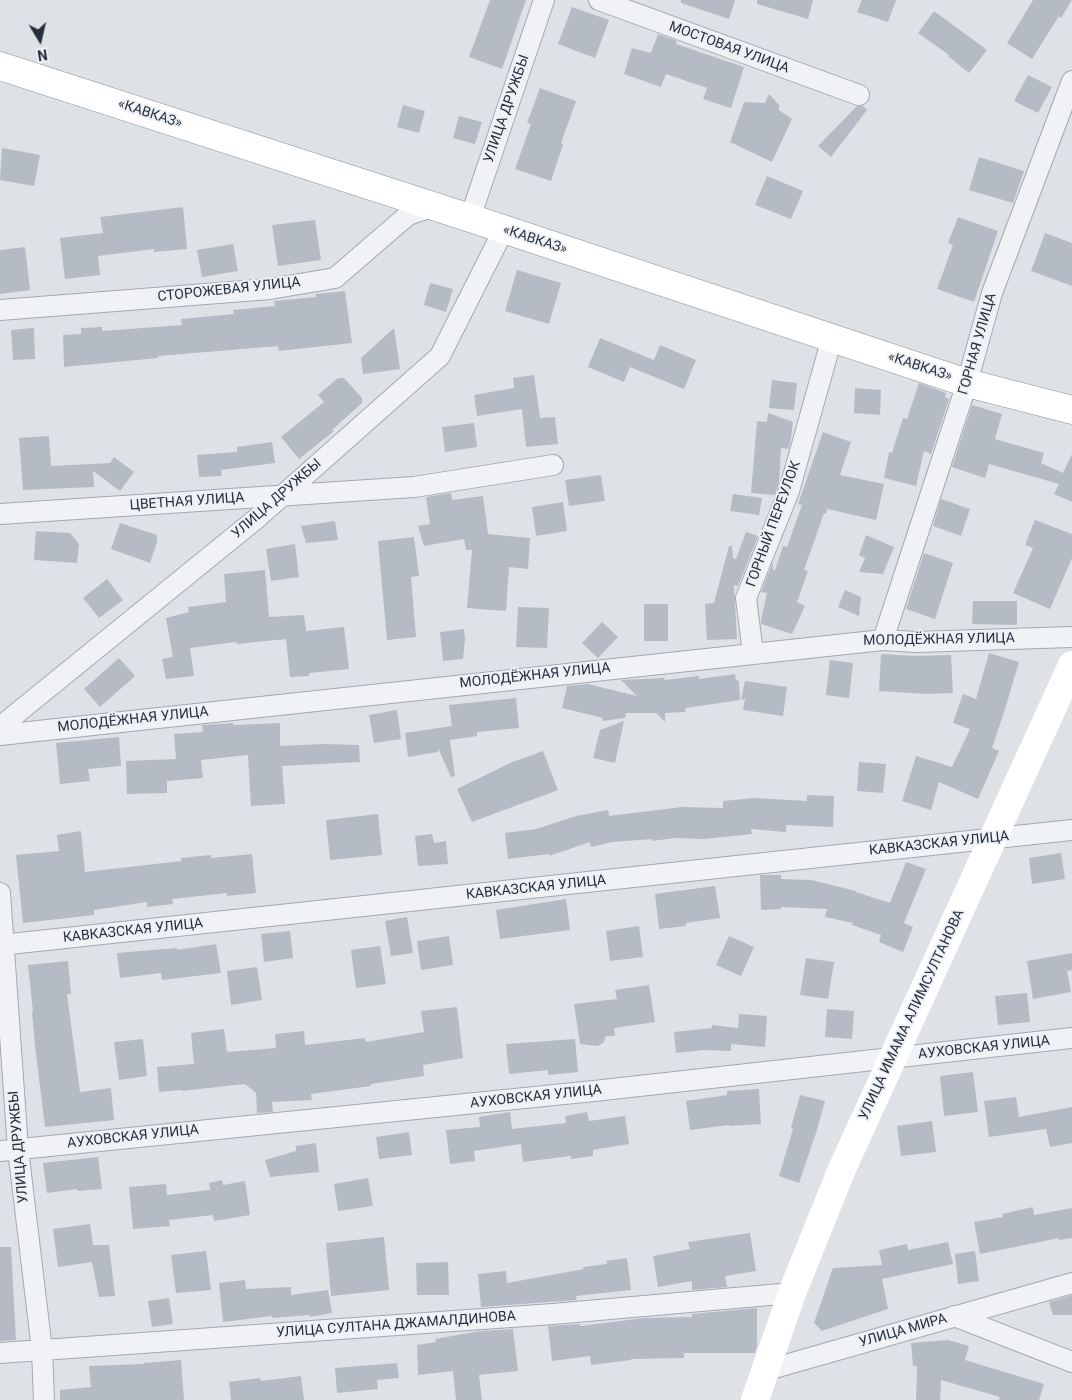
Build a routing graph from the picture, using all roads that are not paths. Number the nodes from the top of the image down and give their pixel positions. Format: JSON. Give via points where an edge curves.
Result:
{"nodes":[{"id":1,"x":544,"y":0,"type":"edge"},
{"id":2,"x":600,"y":0,"type":"edge"},
{"id":3,"x":0,"y":66,"type":"edge"},
{"id":4,"x":1072,"y":81,"type":"edge"},
{"id":5,"x":859,"y":95,"type":"dead end"},
{"id":6,"x":434,"y":206,"type":"junction"},
{"id":7,"x":470,"y":218,"type":"junction"},
{"id":8,"x":504,"y":229,"type":"junction"},
{"id":9,"x":0,"y":310,"type":"edge"},
{"id":10,"x":832,"y":338,"type":"junction"},
{"id":11,"x":968,"y":383,"type":"junction"},
{"id":12,"x":1072,"y":410,"type":"edge"},
{"id":13,"x":553,"y":465,"type":"dead end"},
{"id":14,"x":282,"y":495,"type":"junction"},
{"id":15,"x":0,"y":514,"type":"edge"},
{"id":16,"x":1072,"y":637,"type":"edge"},
{"id":17,"x":882,"y":640,"type":"junction"},
{"id":18,"x":753,"y":653,"type":"junction"},
{"id":19,"x":1072,"y":665,"type":"edge"},
{"id":20,"x":0,"y":727,"type":"edge"},
{"id":21,"x":0,"y":735,"type":"edge"},
{"id":22,"x":1072,"y":830,"type":"edge"},
{"id":23,"x":993,"y":838,"type":"junction"},
{"id":24,"x":0,"y":893,"type":"edge"},
{"id":25,"x":2,"y":945,"type":"edge"},
{"id":26,"x":1072,"y":1038,"type":"edge"},
{"id":27,"x":893,"y":1058,"type":"junction"},
{"id":28,"x":9,"y":1150,"type":"edge"},
{"id":29,"x":1072,"y":1283,"type":"edge"},
{"id":30,"x":792,"y":1293,"type":"junction"},
{"id":31,"x":954,"y":1316,"type":"junction"},
{"id":32,"x":42,"y":1350,"type":"junction"},
{"id":33,"x":0,"y":1353,"type":"edge"},
{"id":34,"x":1072,"y":1362,"type":"edge"},
{"id":35,"x":764,"y":1371,"type":"junction"},
{"id":36,"x":44,"y":1400,"type":"edge"},
{"id":37,"x":755,"y":1400,"type":"edge"}],
"edges":[{"from":1,"to":7,"type":"street","name":"УЛИЦА ДРУЖБЫ"},
{"from":2,"to":5,"type":"street","name":"МОСТОВАЯ УЛИЦА"},
{"from":3,"to":6,"type":"main road","name":"«КАВКАЗ»"},
{"from":4,"to":11,"type":"street","name":"ГОРНАЯ УЛИЦА","via":[[992,293]]},
{"from":6,"to":7,"type":"main road","name":"«КАВКАЗ»"},
{"from":6,"to":9,"type":"street","name":"СТОРОЖЕВАЯ УЛИЦА","via":[[408,215],[336,278],[270,288]]},
{"from":7,"to":8,"type":"main road","name":"«КАВКАЗ»"},
{"from":8,"to":10,"type":"main road","name":"«КАВКАЗ»"},
{"from":8,"to":14,"type":"street","name":"УЛИЦА ДРУЖБЫ","via":[[440,356]]},
{"from":10,"to":11,"type":"main road","name":"«КАВКАЗ»"},
{"from":10,"to":18,"type":"street","name":"ГОРНЫЙ ПЕРЕУЛОК","via":[[789,491],[746,598]]},
{"from":11,"to":12,"type":"main road","name":"«КАВКАЗ»"},
{"from":11,"to":17,"type":"street","name":"ГОРНАЯ УЛИЦА"},
{"from":13,"to":14,"type":"street","name":"ЦВЕТНАЯ УЛИЦА","via":[[414,487]]},
{"from":14,"to":15,"type":"street","name":"ЦВЕТНАЯ УЛИЦА"},
{"from":14,"to":20,"type":"street","name":"УЛИЦА ДРУЖБЫ"},
{"from":16,"to":17,"type":"street","name":"МОЛОДЁЖНАЯ УЛИЦА","via":[[916,642]]},
{"from":17,"to":18,"type":"street","name":"МОЛОДЁЖНАЯ УЛИЦА"},
{"from":18,"to":21,"type":"street","name":"МОЛОДЁЖНАЯ УЛИЦА"},
{"from":19,"to":23,"type":"main road","name":"УЛИЦА ИМАМА АЛИМСУЛТАНОВА"},
{"from":22,"to":23,"type":"street","name":"КАВКАЗСКАЯ УЛИЦА"},
{"from":23,"to":25,"type":"street","name":"КАВКАЗСКАЯ УЛИЦА"},
{"from":23,"to":27,"type":"main road","name":"УЛИЦА ИМАМА АЛИМСУЛТАНОВА"},
{"from":24,"to":25,"type":"street","name":"УЛИЦА ДРУЖБЫ"},
{"from":25,"to":28,"type":"street","name":"УЛИЦА ДРУЖБЫ"},
{"from":26,"to":27,"type":"street","name":"АУХОВСКАЯ УЛИЦА"},
{"from":27,"to":28,"type":"street","name":"АУХОВСКАЯ УЛИЦА","via":[[594,1092]]},
{"from":27,"to":30,"type":"main road","name":"УЛИЦА ИМАМА АЛИМСУЛТАНОВА","via":[[842,1169]]},
{"from":28,"to":32,"type":"street","name":"УЛИЦА ДРУЖБЫ"},
{"from":29,"to":31,"type":"street","name":"УЛИЦА МИРА"},
{"from":30,"to":32,"type":"street","name":"УЛИЦА СУЛТАНА ДЖАМАЛДИНОВА","via":[[543,1315]]},
{"from":30,"to":35,"type":"main road","name":"УЛИЦА ИМАМА АЛИМСУЛТАНОВА"},
{"from":31,"to":34,"type":"street"},
{"from":31,"to":35,"type":"street","name":"УЛИЦА МИРА"},
{"from":32,"to":33,"type":"street","name":"УЛИЦА СУЛТАНА ДЖАМАЛДИНОВА"},
{"from":32,"to":36,"type":"street","name":"УЛИЦА ДРУЖБЫ"},
{"from":35,"to":37,"type":"main road"}]}
